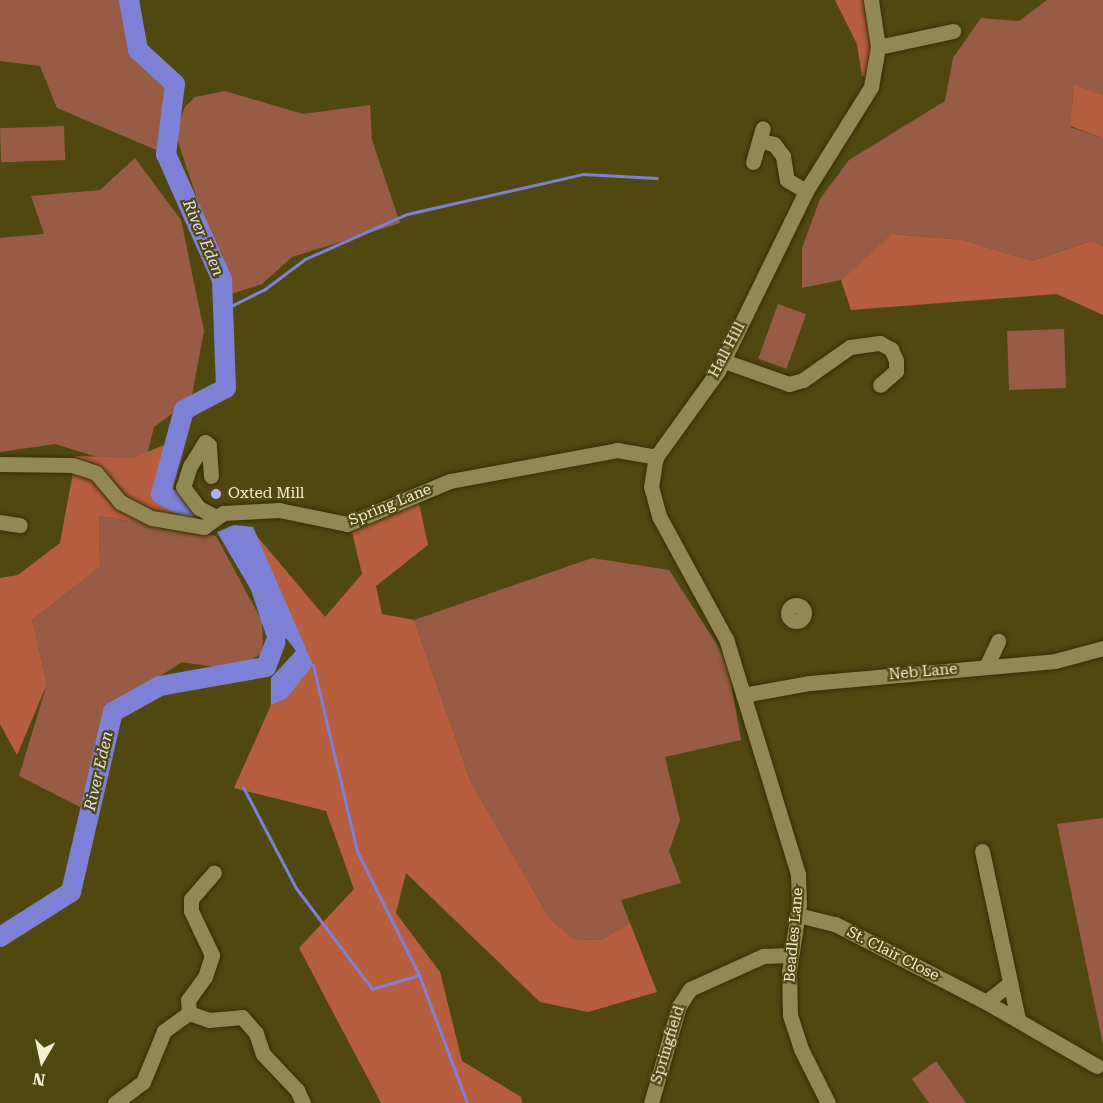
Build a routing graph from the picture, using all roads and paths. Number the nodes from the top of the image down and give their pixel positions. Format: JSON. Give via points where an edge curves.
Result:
{"nodes":[{"id":1,"x":871,"y":0,"type":"edge"},
{"id":2,"x":953,"y":31,"type":"dead end"},
{"id":3,"x":878,"y":47,"type":"junction"},
{"id":4,"x":753,"y":162,"type":"dead end"},
{"id":5,"x":806,"y":191,"type":"junction"},
{"id":6,"x":724,"y":362,"type":"junction"},
{"id":7,"x":880,"y":385,"type":"dead end"},
{"id":8,"x":656,"y":457,"type":"junction"},
{"id":9,"x":0,"y":464,"type":"edge"},
{"id":10,"x":211,"y":476,"type":"dead end"},
{"id":11,"x":214,"y":516,"type":"junction"},
{"id":12,"x":0,"y":522,"type":"edge"},
{"id":13,"x":20,"y":525,"type":"dead end"},
{"id":14,"x":998,"y":641,"type":"dead end"},
{"id":15,"x":1103,"y":648,"type":"edge"},
{"id":16,"x":986,"y":667,"type":"junction"},
{"id":17,"x":743,"y":695,"type":"junction"},
{"id":18,"x":982,"y":851,"type":"dead end"},
{"id":19,"x":214,"y":873,"type":"dead end"},
{"id":20,"x":798,"y":915,"type":"junction"},
{"id":21,"x":790,"y":955,"type":"junction"},
{"id":22,"x":1010,"y":983,"type":"junction"},
{"id":23,"x":986,"y":1002,"type":"junction"},
{"id":24,"x":189,"y":1013,"type":"junction"},
{"id":25,"x":1018,"y":1020,"type":"junction"},
{"id":26,"x":1097,"y":1066,"type":"dead end"},
{"id":27,"x":115,"y":1103,"type":"edge"},
{"id":28,"x":303,"y":1103,"type":"edge"},
{"id":29,"x":651,"y":1103,"type":"edge"},
{"id":30,"x":828,"y":1103,"type":"edge"}],
"edges":[{"from":1,"to":3,"type":"street","name":"Hall Hill"},
{"from":2,"to":3,"type":"street"},
{"from":3,"to":5,"type":"street","name":"Hall Hill","via":[[871,87]]},
{"from":4,"to":5,"type":"street","via":[[762,135],[783,156],[787,180]]},
{"from":5,"to":6,"type":"street","name":"Hall Hill"},
{"from":6,"to":7,"type":"street","via":[[789,384],[803,380],[850,347],[880,344],[891,349],[896,371]]},
{"from":6,"to":8,"type":"street","name":"Hall Hill"},
{"from":8,"to":11,"type":"street","name":"Spring Lane","via":[[617,450],[450,481],[347,525],[279,510]]},
{"from":8,"to":17,"type":"street","name":"Hall Hill","via":[[652,470],[654,503],[715,613]]},
{"from":9,"to":11,"type":"street","name":"Spring Lane","via":[[72,465],[96,473],[120,502],[152,518],[204,526]]},
{"from":10,"to":11,"type":"street","via":[[209,445],[205,442],[183,487],[199,508]]},
{"from":12,"to":13,"type":"street"},
{"from":14,"to":16,"type":"street"},
{"from":15,"to":16,"type":"street","name":"Neb Lane","via":[[1055,661]]},
{"from":16,"to":17,"type":"street","name":"Neb Lane","via":[[810,683]]},
{"from":17,"to":20,"type":"street","name":"Beadles Lane","via":[[798,874]]},
{"from":18,"to":22,"type":"street"},
{"from":19,"to":24,"type":"street","via":[[191,898],[191,911],[212,955],[205,977],[188,1000]]},
{"from":20,"to":21,"type":"street","name":"Beadles Lane"},
{"from":20,"to":23,"type":"street","name":"St. Clair Close","via":[[835,924]]},
{"from":21,"to":29,"type":"street","name":"Springfield","via":[[763,956],[690,989],[679,1006]]},
{"from":21,"to":30,"type":"street","name":"Beadles Lane","via":[[792,1024]]},
{"from":22,"to":23,"type":"street"},
{"from":22,"to":25,"type":"street"},
{"from":23,"to":25,"type":"street","name":"St. Clair Close"},
{"from":24,"to":27,"type":"street","via":[[164,1031],[142,1083]]},
{"from":24,"to":28,"type":"street","via":[[209,1020],[242,1017],[256,1033],[263,1053],[297,1090]]},
{"from":25,"to":26,"type":"street","name":"St. Clair Close"}]}
